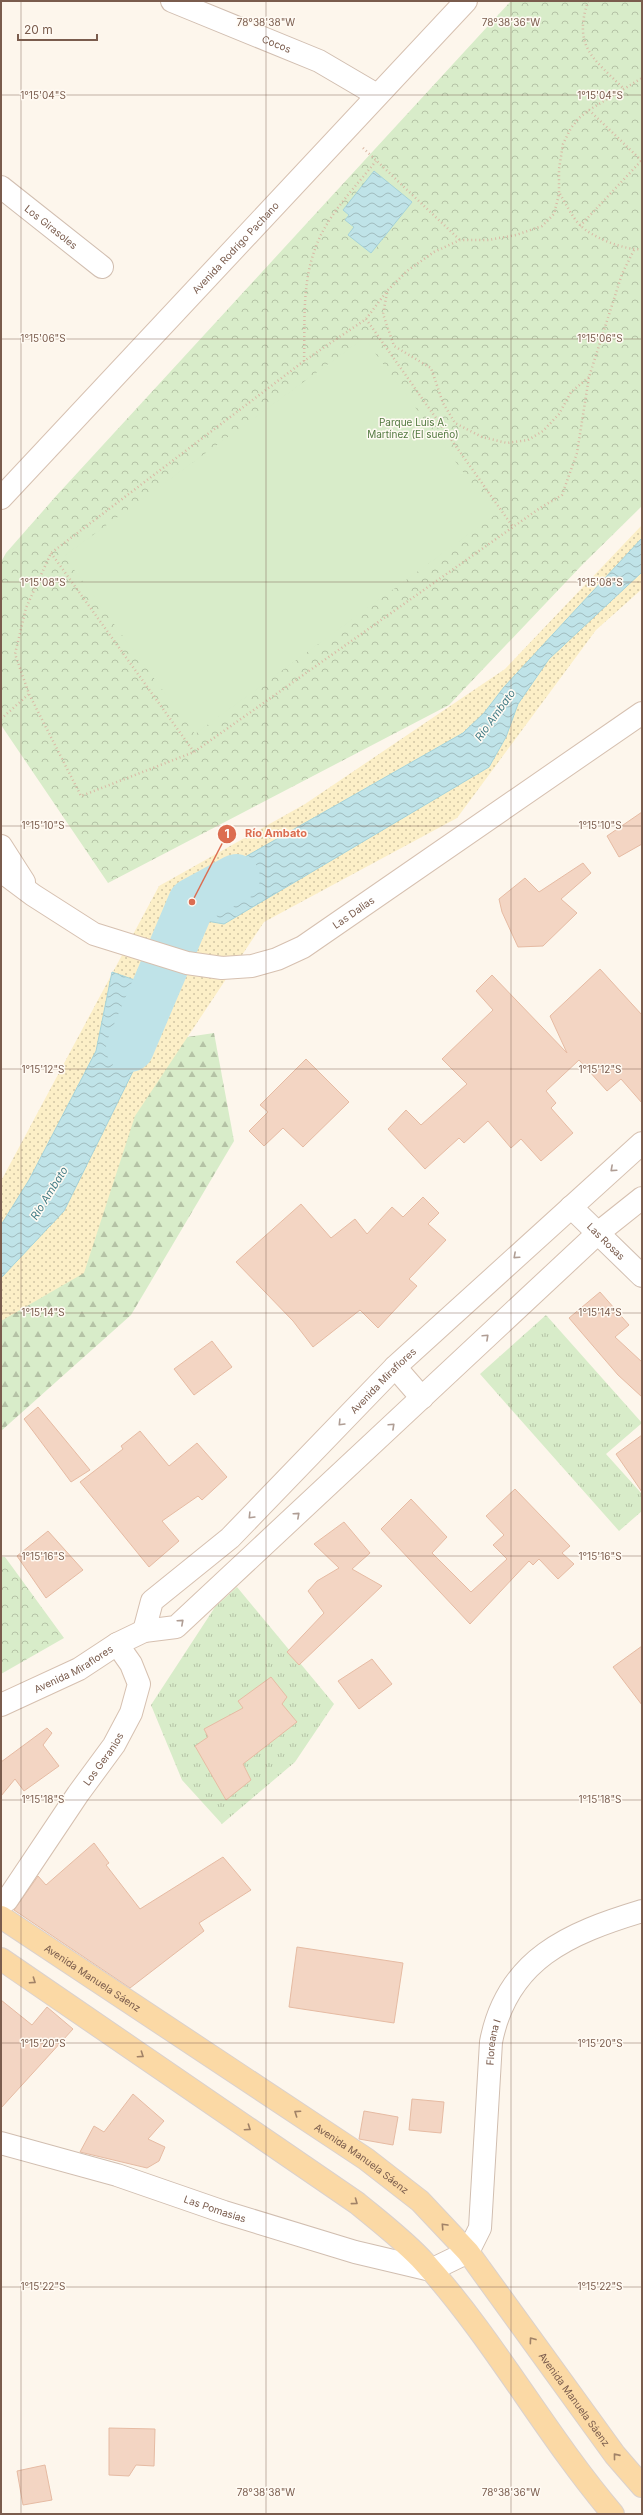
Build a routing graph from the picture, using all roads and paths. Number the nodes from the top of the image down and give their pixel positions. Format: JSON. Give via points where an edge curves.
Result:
{"nodes":[{"id":1,"x":172,"y":1,"type":"edge"},
{"id":2,"x":466,"y":1,"type":"edge"},
{"id":3,"x":588,"y":1,"type":"edge"},
{"id":4,"x":642,"y":78,"type":"edge"},
{"id":5,"x":623,"y":88,"type":"junction"},
{"id":6,"x":377,"y":95,"type":"junction"},
{"id":7,"x":589,"y":110,"type":"junction"},
{"id":8,"x":347,"y":130,"type":"junction"},
{"id":9,"x":642,"y":160,"type":"edge"},
{"id":10,"x":376,"y":161,"type":"junction"},
{"id":11,"x":1,"y":187,"type":"edge"},
{"id":12,"x":559,"y":194,"type":"junction"},
{"id":13,"x":580,"y":226,"type":"junction"},
{"id":14,"x":460,"y":240,"type":"junction"},
{"id":15,"x":642,"y":249,"type":"edge"},
{"id":16,"x":634,"y":250,"type":"junction"},
{"id":17,"x":102,"y":267,"type":"dead end"},
{"id":18,"x":387,"y":291,"type":"junction"},
{"id":19,"x":366,"y":319,"type":"junction"},
{"id":20,"x":304,"y":361,"type":"junction"},
{"id":21,"x":589,"y":376,"type":"junction"},
{"id":22,"x":2,"y":496,"type":"edge"},
{"id":23,"x":513,"y":527,"type":"junction"},
{"id":24,"x":51,"y":553,"type":"junction"},
{"id":25,"x":29,"y":694,"type":"junction"},
{"id":26,"x":642,"y":713,"type":"edge"},
{"id":27,"x":1,"y":719,"type":"edge"},
{"id":28,"x":194,"y":752,"type":"junction"},
{"id":29,"x":1,"y":846,"type":"edge"},
{"id":30,"x":1,"y":871,"type":"edge"},
{"id":31,"x":33,"y":895,"type":"junction"},
{"id":32,"x":642,"y":1143,"type":"edge"},
{"id":33,"x":642,"y":1198,"type":"edge"},
{"id":34,"x":571,"y":1207,"type":"junction"},
{"id":35,"x":598,"y":1233,"type":"junction"},
{"id":36,"x":642,"y":1276,"type":"edge"},
{"id":37,"x":395,"y":1367,"type":"junction"},
{"id":38,"x":422,"y":1398,"type":"junction"},
{"id":39,"x":144,"y":1630,"type":"junction"},
{"id":40,"x":117,"y":1644,"type":"junction"},
{"id":41,"x":1,"y":1705,"type":"edge"},
{"id":42,"x":3,"y":1907,"type":"edge"},
{"id":43,"x":642,"y":1911,"type":"edge"},
{"id":44,"x":1,"y":1959,"type":"edge"},
{"id":45,"x":1,"y":2143,"type":"edge"},
{"id":46,"x":468,"y":2252,"type":"junction"},
{"id":47,"x":431,"y":2270,"type":"junction"},
{"id":48,"x":642,"y":2486,"type":"edge"},
{"id":49,"x":613,"y":2514,"type":"edge"}],
"edges":[{"from":1,"to":6,"type":"street","name":"Cocos","via":[[318,61]]},
{"from":2,"to":6,"type":"street","name":"Avenida Rodrigo Pachano"},
{"from":3,"to":5,"type":"path","via":[[584,18],[584,43],[592,58]]},
{"from":4,"to":5,"type":"path"},
{"from":5,"to":7,"type":"path"},
{"from":6,"to":8,"type":"street","name":"Avenida Rodrigo Pachano"},
{"from":7,"to":9,"type":"path"},
{"from":7,"to":12,"type":"path","via":[[579,118],[563,144]]},
{"from":8,"to":10,"type":"path"},
{"from":8,"to":22,"type":"street","name":"Avenida Rodrigo Pachano"},
{"from":9,"to":13,"type":"path"},
{"from":10,"to":14,"type":"path"},
{"from":10,"to":20,"type":"path","via":[[335,211],[314,251],[306,291]]},
{"from":11,"to":17,"type":"street","name":"Los Girasoles"},
{"from":12,"to":13,"type":"path"},
{"from":12,"to":14,"type":"path","via":[[554,214],[542,226],[516,235],[488,240]]},
{"from":13,"to":16,"type":"path","via":[[611,243]]},
{"from":14,"to":18,"type":"path","via":[[428,256],[407,271]]},
{"from":15,"to":16,"type":"path"},
{"from":16,"to":21,"type":"path","via":[[622,274]]},
{"from":18,"to":19,"type":"path"},
{"from":18,"to":21,"type":"path","via":[[382,314],[394,346],[431,368],[443,403],[455,423],[482,437],[507,443],[528,440],[543,431],[558,414],[571,392]]},
{"from":19,"to":20,"type":"path"},
{"from":19,"to":23,"type":"path"},
{"from":20,"to":24,"type":"path"},
{"from":21,"to":23,"type":"path","via":[[577,453],[562,495]]},
{"from":23,"to":28,"type":"path"},
{"from":24,"to":25,"type":"path","via":[[26,608],[16,654]]},
{"from":24,"to":28,"type":"path"},
{"from":25,"to":27,"type":"path"},
{"from":25,"to":28,"type":"path","via":[[81,796]]},
{"from":26,"to":31,"type":"street","name":"Las Dalias","via":[[303,947],[277,959],[252,966],[222,968],[187,963],[94,934]]},
{"from":29,"to":31,"type":"street","name":"Las Dalias"},
{"from":30,"to":31,"type":"street","name":"Las Dalias"},
{"from":32,"to":34,"type":"street","name":"Avenida Miraflores","one_way":true},
{"from":33,"to":35,"type":"street","name":"Avenida Miraflores"},
{"from":34,"to":35,"type":"street","name":"Las Rosas"},
{"from":34,"to":37,"type":"street","name":"Avenida Miraflores","one_way":true},
{"from":35,"to":36,"type":"street","name":"Las Rosas"},
{"from":38,"to":35,"type":"street","name":"Avenida Miraflores","one_way":true},
{"from":37,"to":38,"type":"street"},
{"from":37,"to":39,"type":"street","name":"Avenida Miraflores","one_way":true,"via":[[230,1538],[152,1601]]},
{"from":39,"to":38,"type":"street","name":"Avenida Miraflores","one_way":true,"via":[[176,1627]]},
{"from":39,"to":40,"type":"street","name":"Avenida Miraflores"},
{"from":40,"to":41,"type":"street","name":"Avenida Miraflores","via":[[79,1669]]},
{"from":40,"to":42,"type":"street","name":"Los Geranios","via":[[131,1664],[139,1684],[131,1713],[114,1745]]},
{"from":46,"to":42,"type":"main road","name":"Avenida Manuela Sáenz","one_way":true,"via":[[420,2201],[366,2159]]},
{"from":43,"to":46,"type":"street","name":"Floreana I","via":[[599,1924],[546,1951],[523,1972],[495,2022],[484,2127],[480,2228]]},
{"from":44,"to":47,"type":"main road","one_way":true,"via":[[357,2203]]},
{"from":45,"to":47,"type":"street","name":"Las Pomasias","via":[[117,2175],[224,2212],[355,2252]]},
{"from":46,"to":47,"type":"street"},
{"from":48,"to":46,"type":"main road","name":"Avenida Manuela Sáenz","one_way":true,"via":[[615,2455]]},
{"from":47,"to":49,"type":"main road","via":[[478,2327],[588,2484]]}]}
